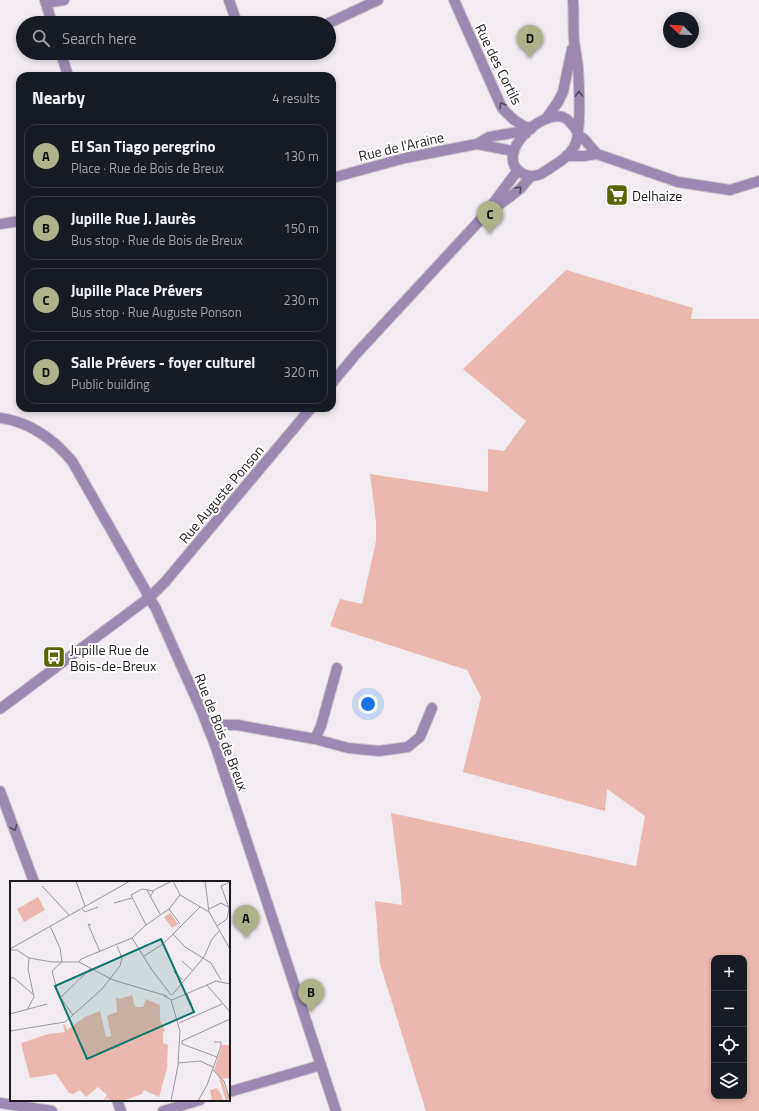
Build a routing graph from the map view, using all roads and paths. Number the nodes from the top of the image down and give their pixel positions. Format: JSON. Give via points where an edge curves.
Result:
{"nodes":[{"id":1,"x":64,"y":0,"type":"edge"},
{"id":2,"x":229,"y":0,"type":"edge"},
{"id":3,"x":378,"y":0,"type":"edge"},
{"id":4,"x":454,"y":0,"type":"edge"},
{"id":5,"x":573,"y":0,"type":"edge"},
{"id":6,"x":46,"y":1,"type":"edge"},
{"id":7,"x":50,"y":16,"type":"edge"},
{"id":8,"x":235,"y":16,"type":"edge"},
{"id":9,"x":336,"y":20,"type":"edge"},
{"id":10,"x":574,"y":41,"type":"junction"},
{"id":11,"x":63,"y":60,"type":"edge"},
{"id":12,"x":67,"y":72,"type":"edge"},
{"id":13,"x":546,"y":119,"type":"junction"},
{"id":14,"x":529,"y":131,"type":"junction"},
{"id":15,"x":578,"y":134,"type":"junction"},
{"id":16,"x":477,"y":144,"type":"junction"},
{"id":17,"x":513,"y":151,"type":"junction"},
{"id":18,"x":597,"y":154,"type":"junction"},
{"id":19,"x":566,"y":156,"type":"junction"},
{"id":20,"x":518,"y":170,"type":"junction"},
{"id":21,"x":531,"y":176,"type":"junction"},
{"id":22,"x":336,"y":177,"type":"edge"},
{"id":23,"x":759,"y":181,"type":"edge"},
{"id":24,"x":483,"y":217,"type":"junction"},
{"id":25,"x":16,"y":221,"type":"edge"},
{"id":26,"x":0,"y":224,"type":"edge"},
{"id":27,"x":336,"y":378,"type":"edge"},
{"id":28,"x":308,"y":412,"type":"edge"},
{"id":29,"x":0,"y":418,"type":"edge"},
{"id":30,"x":150,"y":597,"type":"junction"},
{"id":31,"x":337,"y":668,"type":"dead end"},
{"id":32,"x":432,"y":708,"type":"dead end"},
{"id":33,"x":0,"y":709,"type":"edge"},
{"id":34,"x":208,"y":728,"type":"junction"},
{"id":35,"x":315,"y":738,"type":"junction"},
{"id":36,"x":0,"y":791,"type":"edge"},
{"id":37,"x":34,"y":881,"type":"edge"},
{"id":38,"x":321,"y":1065,"type":"junction"},
{"id":39,"x":230,"y":1092,"type":"edge"},
{"id":40,"x":117,"y":1101,"type":"edge"},
{"id":41,"x":197,"y":1101,"type":"edge"},
{"id":42,"x":0,"y":1103,"type":"edge"},
{"id":43,"x":52,"y":1111,"type":"edge"},
{"id":44,"x":121,"y":1111,"type":"edge"},
{"id":45,"x":163,"y":1111,"type":"edge"},
{"id":46,"x":336,"y":1111,"type":"edge"}],
"edges":[{"from":1,"to":6,"type":"street"},
{"from":2,"to":8,"type":"street"},
{"from":3,"to":9,"type":"street"},
{"from":14,"to":4,"type":"street","name":"Rue des Cortils","one_way":true,"via":[[502,108]]},
{"from":5,"to":10,"type":"street"},
{"from":6,"to":7,"type":"street"},
{"from":10,"to":13,"type":"street","via":[[563,92]]},
{"from":15,"to":10,"type":"street","one_way":true,"via":[[578,67]]},
{"from":11,"to":12,"type":"street"},
{"from":13,"to":14,"type":"street"},
{"from":13,"to":15,"type":"street","via":[[557,116],[567,119]]},
{"from":14,"to":16,"type":"street","via":[[489,137]]},
{"from":14,"to":17,"type":"street"},
{"from":15,"to":18,"type":"street"},
{"from":15,"to":19,"type":"street","via":[[574,149]]},
{"from":16,"to":17,"type":"street"},
{"from":16,"to":22,"type":"street","name":"Rue de l'Araine","via":[[405,158]]},
{"from":17,"to":20,"type":"street","via":[[513,161]]},
{"from":18,"to":19,"type":"street"},
{"from":18,"to":23,"type":"street","via":[[678,182],[730,190]]},
{"from":19,"to":21,"type":"street","via":[[541,174]]},
{"from":20,"to":21,"type":"street","via":[[526,176]]},
{"from":20,"to":24,"type":"street"},
{"from":24,"to":21,"type":"street","one_way":true,"via":[[520,189]]},
{"from":24,"to":27,"type":"street"},
{"from":25,"to":26,"type":"street"},
{"from":28,"to":30,"type":"street","name":"Rue Auguste Ponson"},
{"from":29,"to":30,"type":"street","name":"Rue de Bois de Breux","via":[[33,428],[54,442],[72,461]]},
{"from":30,"to":33,"type":"street","name":"Rue Auguste Ponson"},
{"from":30,"to":34,"type":"street","name":"Rue de Bois de Breux"},
{"from":31,"to":35,"type":"street","via":[[321,726]]},
{"from":32,"to":35,"type":"street","via":[[420,737],[408,747],[379,751],[348,748]]},
{"from":34,"to":35,"type":"street","via":[[237,725]]},
{"from":34,"to":38,"type":"street","name":"Rue de Bois de Breux"},
{"from":36,"to":37,"type":"street","one_way":true},
{"from":38,"to":39,"type":"street"},
{"from":38,"to":46,"type":"street","name":"Rue de Bois de Breux"},
{"from":40,"to":44,"type":"street"},
{"from":41,"to":45,"type":"street"},
{"from":42,"to":43,"type":"street"}]}
